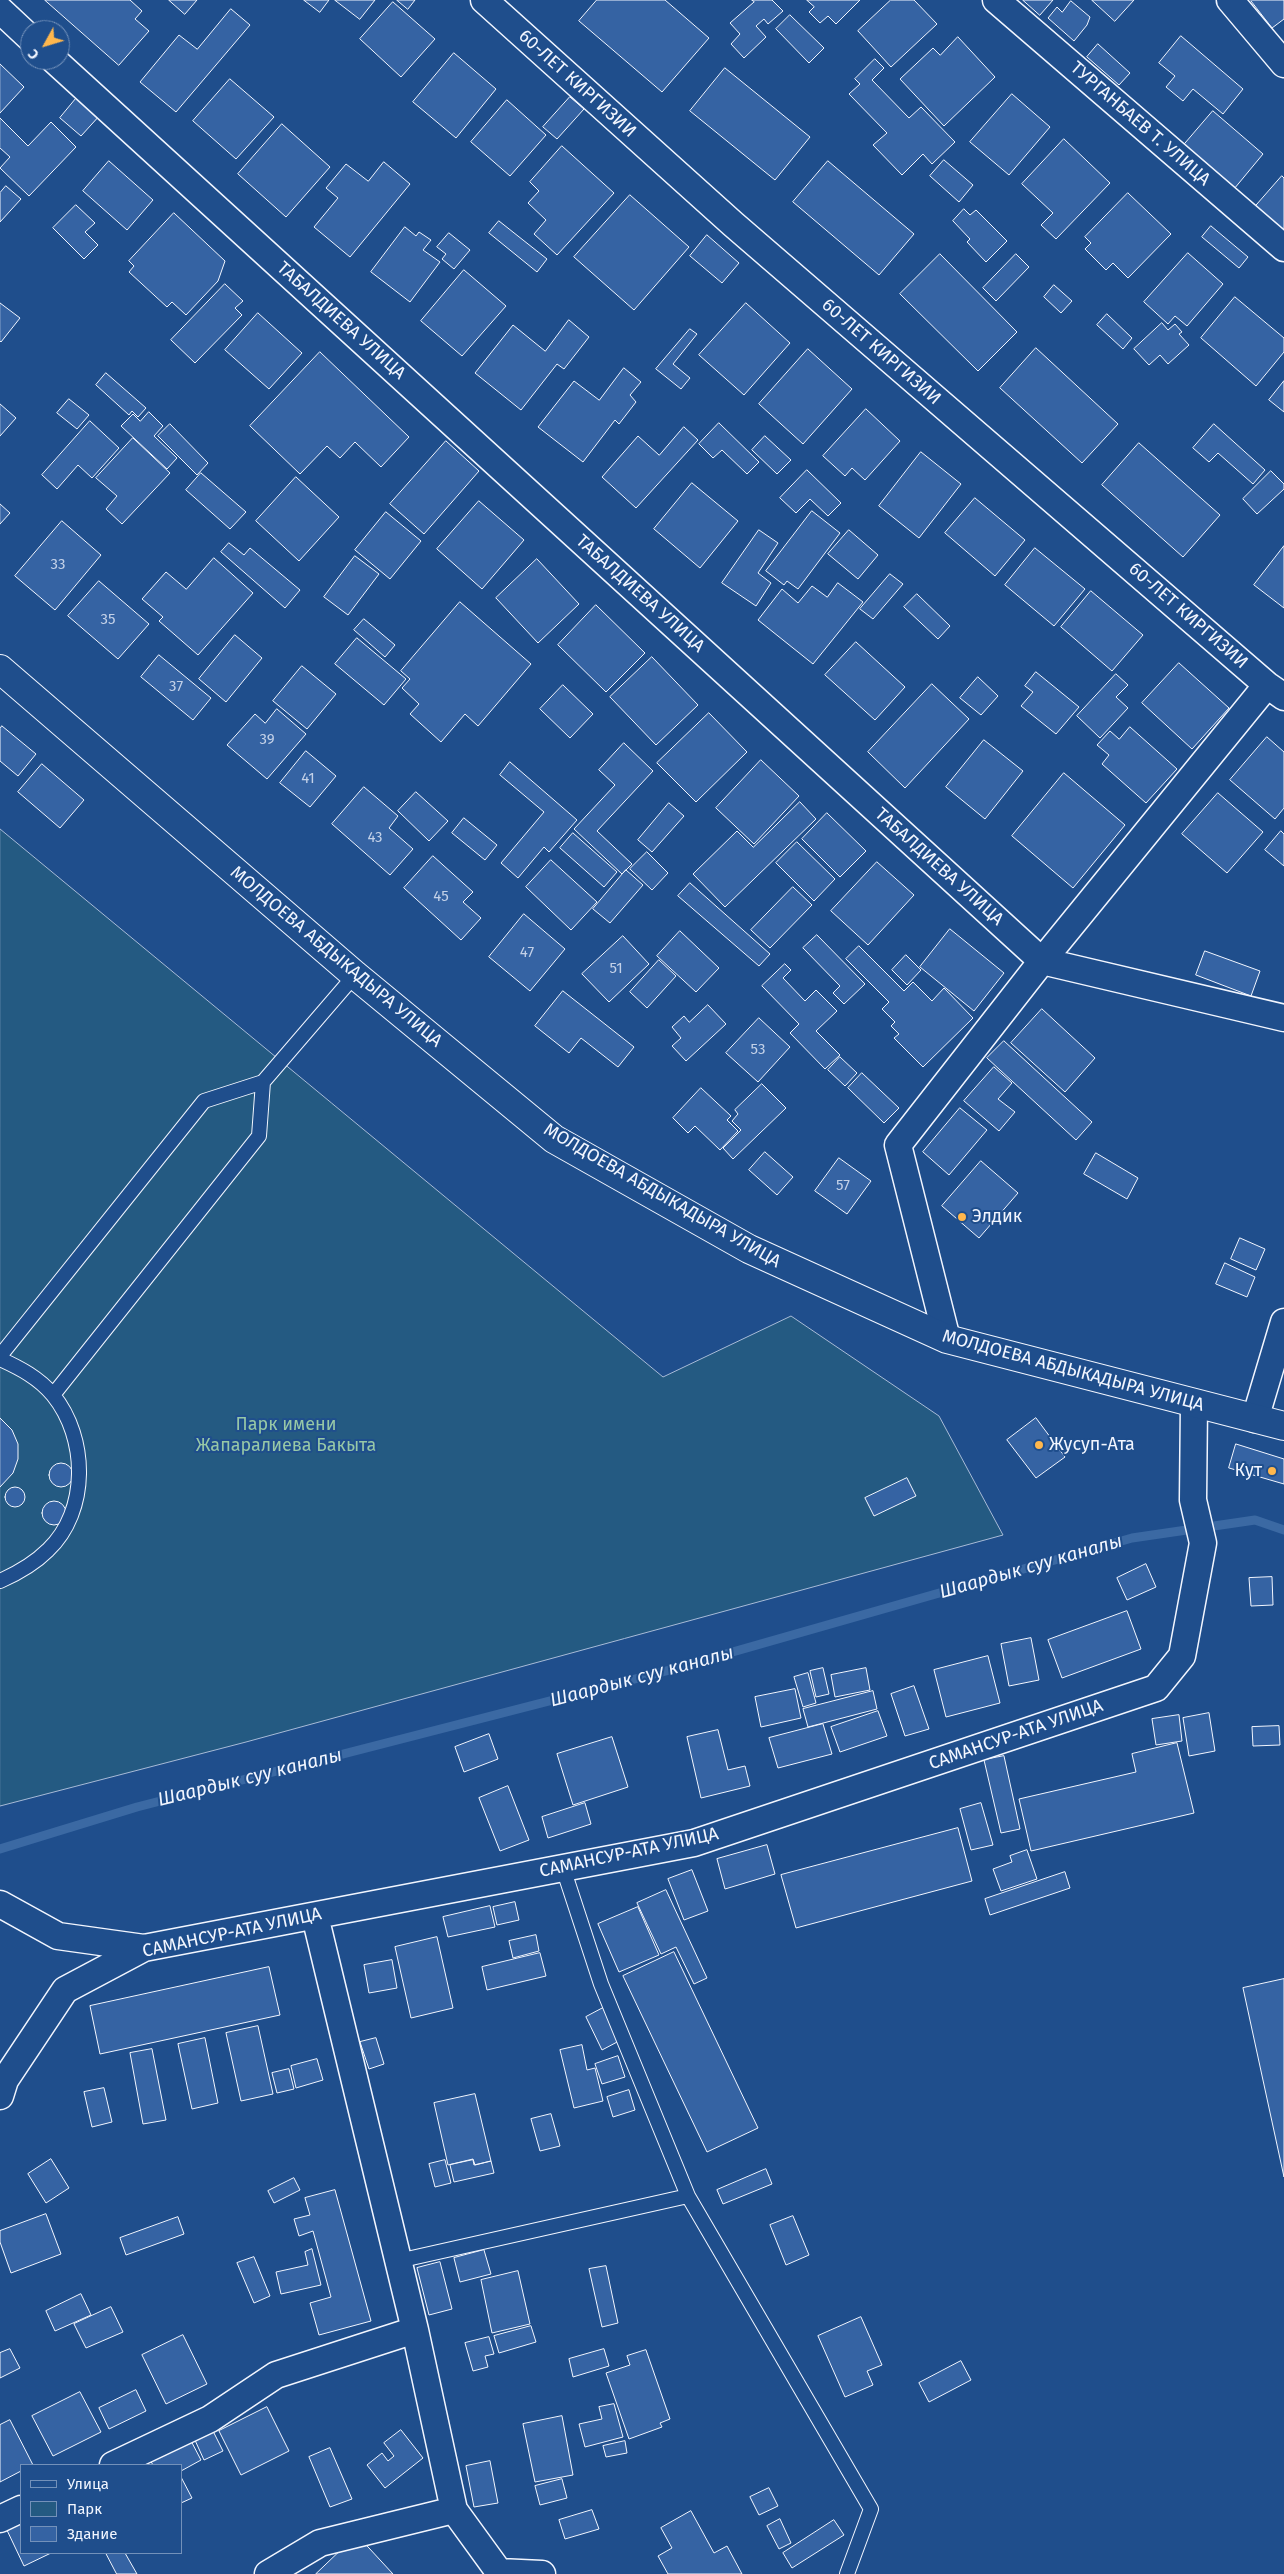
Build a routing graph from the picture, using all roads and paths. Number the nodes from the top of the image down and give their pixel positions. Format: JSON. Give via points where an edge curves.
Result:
{"nodes":[{"id":1,"x":484,"y":0,"type":"edge"},
{"id":2,"x":996,"y":0,"type":"edge"},
{"id":3,"x":1230,"y":0,"type":"edge"},
{"id":4,"x":0,"y":10,"type":"edge"},
{"id":5,"x":20,"y":29,"type":"edge"},
{"id":6,"x":1284,"y":64,"type":"edge"},
{"id":7,"x":65,"y":70,"type":"edge"},
{"id":8,"x":1284,"y":248,"type":"edge"},
{"id":9,"x":0,"y":669,"type":"edge"},
{"id":10,"x":1276,"y":691,"type":"edge"},
{"id":11,"x":1042,"y":961,"type":"junction"},
{"id":12,"x":355,"y":975,"type":"junction"},
{"id":13,"x":1284,"y":1018,"type":"edge"},
{"id":14,"x":263,"y":1082,"type":"junction"},
{"id":15,"x":1284,"y":1322,"type":"edge"},
{"id":16,"x":946,"y":1339,"type":"junction"},
{"id":17,"x":0,"y":1357,"type":"edge"},
{"id":18,"x":53,"y":1396,"type":"junction"},
{"id":19,"x":1194,"y":1404,"type":"junction"},
{"id":20,"x":1255,"y":1419,"type":"junction"},
{"id":21,"x":1284,"y":1426,"type":"edge"},
{"id":22,"x":0,"y":1581,"type":"edge"},
{"id":23,"x":563,"y":1868,"type":"junction"},
{"id":24,"x":0,"y":1904,"type":"edge"},
{"id":25,"x":314,"y":1916,"type":"junction"},
{"id":26,"x":144,"y":1948,"type":"junction"},
{"id":27,"x":0,"y":2096,"type":"edge"},
{"id":28,"x":688,"y":2196,"type":"junction"},
{"id":29,"x":398,"y":2261,"type":"junction"},
{"id":30,"x":415,"y":2330,"type":"junction"},
{"id":31,"x":115,"y":2464,"type":"edge"},
{"id":32,"x":20,"y":2509,"type":"edge"},
{"id":33,"x":454,"y":2510,"type":"junction"},
{"id":34,"x":0,"y":2519,"type":"edge"},
{"id":35,"x":268,"y":2574,"type":"edge"},
{"id":36,"x":542,"y":2574,"type":"edge"},
{"id":37,"x":847,"y":2574,"type":"edge"}],
"edges":[{"from":1,"to":10,"type":"street","name":"60-ЛЕТ КИРГИЗИИ","via":[[733,224]]},
{"from":2,"to":8,"type":"street","name":"ТУРГАНБАЕВ Т. УЛИЦА"},
{"from":3,"to":6,"type":"street"},
{"from":4,"to":5,"type":"street"},
{"from":7,"to":11,"type":"street","name":"ТАБАЛДИЕВА УЛИЦА"},
{"from":9,"to":12,"type":"main road","name":"МОЛДОЕВА АБДЫКАДЫРА УЛИЦА"},
{"from":10,"to":11,"type":"street"},
{"from":11,"to":13,"type":"street","name":"ТАБАЛДИЕВА УЛИЦА"},
{"from":11,"to":16,"type":"street","via":[[898,1145]]},
{"from":12,"to":14,"type":"lane"},
{"from":12,"to":16,"type":"main road","name":"МОЛДОЕВА АБДЫКАДЫРА УЛИЦА","via":[[554,1139],[749,1250]]},
{"from":14,"to":17,"type":"lane","via":[[204,1101]]},
{"from":14,"to":18,"type":"lane","via":[[259,1136]]},
{"from":15,"to":20,"type":"street"},
{"from":16,"to":19,"type":"main road","name":"МОЛДОЕВА АБДЫКАДЫРА УЛИЦА"},
{"from":17,"to":18,"type":"lane","via":[[29,1373]]},
{"from":18,"to":22,"type":"lane","via":[[71,1424],[79,1456],[78,1490],[68,1522],[49,1549],[24,1570]]},
{"from":19,"to":20,"type":"main road","name":"МОЛДОЕВА АБДЫКАДЫРА УЛИЦА"},
{"from":19,"to":23,"type":"street","name":"САМАНСУР-АТА УЛИЦА","via":[[1194,1500],[1203,1543],[1182,1656],[1156,1688],[694,1843]]},
{"from":20,"to":21,"type":"main road","name":"МОЛДОЕВА АБДЫКАДЫРА УЛИЦА"},
{"from":23,"to":25,"type":"street","name":"САМАНСУР-АТА УЛИЦА"},
{"from":23,"to":28,"type":"lane","via":[[601,1984]]},
{"from":24,"to":26,"type":"street","via":[[58,1936]]},
{"from":25,"to":26,"type":"street","name":"САМАНСУР-АТА УЛИЦА"},
{"from":25,"to":29,"type":"street"},
{"from":26,"to":27,"type":"street","name":"САМАНСУР-АТА УЛИЦА","via":[[65,1990],[5,2080]]},
{"from":28,"to":29,"type":"lane"},
{"from":28,"to":37,"type":"lane","via":[[871,2509]]},
{"from":29,"to":30,"type":"street"},
{"from":30,"to":31,"type":"street","via":[[276,2375],[210,2419]]},
{"from":30,"to":33,"type":"street"},
{"from":32,"to":34,"type":"street"},
{"from":33,"to":35,"type":"street","via":[[320,2543]]},
{"from":33,"to":36,"type":"street","via":[[499,2572]]}]}
